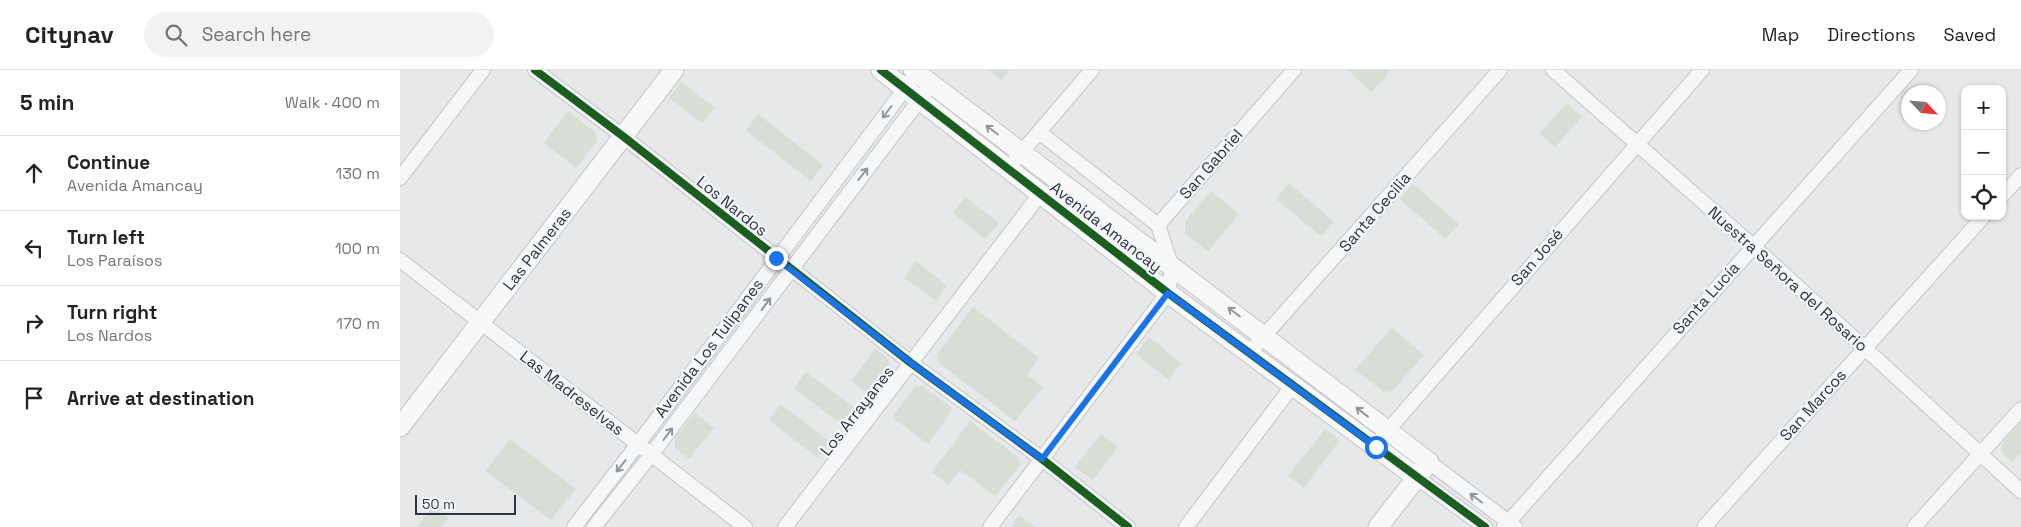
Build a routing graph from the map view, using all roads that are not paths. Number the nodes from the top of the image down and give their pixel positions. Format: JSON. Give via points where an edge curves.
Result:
{"nodes":[{"id":1,"x":483,"y":70,"type":"edge"},
{"id":2,"x":535,"y":70,"type":"edge"},
{"id":3,"x":674,"y":70,"type":"edge"},
{"id":4,"x":881,"y":70,"type":"edge"},
{"id":5,"x":1092,"y":70,"type":"edge"},
{"id":6,"x":1294,"y":70,"type":"edge"},
{"id":7,"x":1500,"y":70,"type":"edge"},
{"id":8,"x":1553,"y":70,"type":"edge"},
{"id":9,"x":1702,"y":70,"type":"edge"},
{"id":10,"x":1911,"y":70,"type":"edge"},
{"id":11,"x":914,"y":72,"type":"edge"},
{"id":12,"x":931,"y":84,"type":"junction"},
{"id":13,"x":904,"y":89,"type":"junction"},
{"id":14,"x":920,"y":100,"type":"junction"},
{"id":15,"x":1039,"y":132,"type":"junction"},
{"id":16,"x":624,"y":137,"type":"junction"},
{"id":17,"x":1637,"y":143,"type":"junction"},
{"id":18,"x":1021,"y":152,"type":"junction"},
{"id":19,"x":1008,"y":168,"type":"junction"},
{"id":20,"x":2021,"y":175,"type":"edge"},
{"id":21,"x":400,"y":178,"type":"edge"},
{"id":22,"x":2006,"y":192,"type":"edge"},
{"id":23,"x":1041,"y":193,"type":"junction"},
{"id":24,"x":1980,"y":220,"type":"edge"},
{"id":25,"x":1158,"y":225,"type":"junction"},
{"id":26,"x":1753,"y":246,"type":"junction"},
{"id":27,"x":776,"y":258,"type":"junction"},
{"id":28,"x":400,"y":260,"type":"edge"},
{"id":29,"x":1172,"y":267,"type":"junction"},
{"id":30,"x":790,"y":269,"type":"junction"},
{"id":31,"x":1168,"y":293,"type":"junction"},
{"id":32,"x":481,"y":322,"type":"junction"},
{"id":33,"x":1265,"y":336,"type":"junction"},
{"id":34,"x":1864,"y":348,"type":"junction"},
{"id":35,"x":1249,"y":353,"type":"junction"},
{"id":36,"x":911,"y":363,"type":"junction"},
{"id":37,"x":1293,"y":385,"type":"junction"},
{"id":38,"x":2021,"y":409,"type":"edge"},
{"id":39,"x":400,"y":428,"type":"edge"},
{"id":40,"x":1386,"y":430,"type":"junction"},
{"id":41,"x":638,"y":444,"type":"junction"},
{"id":42,"x":1376,"y":447,"type":"junction"},
{"id":43,"x":1981,"y":454,"type":"junction"},
{"id":44,"x":651,"y":455,"type":"junction"},
{"id":45,"x":1042,"y":459,"type":"junction"},
{"id":46,"x":1429,"y":462,"type":"junction"},
{"id":47,"x":1416,"y":477,"type":"junction"},
{"id":48,"x":2021,"y":491,"type":"edge"},
{"id":49,"x":1509,"y":525,"type":"edge"},
{"id":50,"x":574,"y":527,"type":"edge"},
{"id":51,"x":594,"y":527,"type":"edge"},
{"id":52,"x":745,"y":527,"type":"edge"},
{"id":53,"x":785,"y":527,"type":"edge"},
{"id":54,"x":990,"y":527,"type":"edge"},
{"id":55,"x":1128,"y":527,"type":"edge"},
{"id":56,"x":1186,"y":527,"type":"edge"},
{"id":57,"x":1378,"y":527,"type":"edge"},
{"id":58,"x":1485,"y":527,"type":"edge"},
{"id":59,"x":1704,"y":527,"type":"edge"},
{"id":60,"x":1914,"y":527,"type":"edge"}],
"edges":[{"from":1,"to":21,"type":"street"},
{"from":2,"to":16,"type":"street","name":"Los Nardos"},
{"from":3,"to":16,"type":"street","name":"Las Palmeras"},
{"from":4,"to":13,"type":"street","name":"Avenida Amancay"},
{"from":5,"to":15,"type":"street"},
{"from":6,"to":25,"type":"street","name":"San Gabriel"},
{"from":7,"to":33,"type":"street","name":"Santa Cecilia"},
{"from":8,"to":17,"type":"street","name":"Nuestra Señora del Rosario"},
{"from":9,"to":17,"type":"street","name":"San José"},
{"from":10,"to":26,"type":"street","name":"Santa Lucía"},
{"from":11,"to":12,"type":"street","name":"Avenida Amancay"},
{"from":11,"to":13,"type":"street","name":"Avenida Los Tulipanes"},
{"from":12,"to":14,"type":"street","name":"Avenida Los Tulipanes"},
{"from":18,"to":12,"type":"street","name":"Avenida Amancay","one_way":true},
{"from":13,"to":14,"type":"street","name":"Avenida Amancay"},
{"from":13,"to":27,"type":"street","name":"Avenida Los Tulipanes","one_way":true},
{"from":14,"to":19,"type":"street","name":"Avenida Amancay"},
{"from":30,"to":14,"type":"street","name":"Avenida Los Tulipanes","one_way":true},
{"from":15,"to":18,"type":"street"},
{"from":15,"to":25,"type":"street"},
{"from":16,"to":27,"type":"street","name":"Los Nardos"},
{"from":16,"to":32,"type":"street","name":"Las Palmeras"},
{"from":17,"to":26,"type":"street","name":"Nuestra Señora del Rosario"},
{"from":17,"to":40,"type":"street","name":"San José"},
{"from":18,"to":19,"type":"street"},
{"from":18,"to":29,"type":"street","name":"Avenida Amancay"},
{"from":19,"to":23,"type":"street","name":"Avenida Amancay"},
{"from":20,"to":22,"type":"street"},
{"from":23,"to":31,"type":"street","name":"Avenida Amancay"},
{"from":23,"to":36,"type":"street","name":"Los Arrayanes"},
{"from":24,"to":34,"type":"street","name":"San Marcos"},
{"from":25,"to":29,"type":"street"},
{"from":26,"to":34,"type":"street","name":"Nuestra Señora del Rosario"},
{"from":26,"to":49,"type":"street","name":"Santa Lucía"},
{"from":27,"to":30,"type":"street","name":"Los Nardos"},
{"from":27,"to":41,"type":"street","name":"Avenida Los Tulipanes"},
{"from":28,"to":32,"type":"street","name":"Las Madreselvas"},
{"from":29,"to":31,"type":"street"},
{"from":33,"to":29,"type":"street","name":"Avenida Amancay","one_way":true},
{"from":30,"to":36,"type":"street","name":"Los Nardos"},
{"from":44,"to":30,"type":"street","name":"Avenida Los Tulipanes","one_way":true},
{"from":31,"to":35,"type":"street","name":"Avenida Amancay"},
{"from":31,"to":45,"type":"street"},
{"from":32,"to":39,"type":"street","name":"Las Palmeras"},
{"from":32,"to":41,"type":"street","name":"Las Madreselvas"},
{"from":33,"to":35,"type":"street","name":"Santa Cecilia"},
{"from":40,"to":33,"type":"street","name":"Avenida Amancay","one_way":true},
{"from":34,"to":43,"type":"street","name":"Nuestra Señora del Rosario"},
{"from":34,"to":59,"type":"street","name":"San Marcos"},
{"from":35,"to":37,"type":"street","name":"Avenida Amancay"},
{"from":36,"to":45,"type":"street","name":"Los Nardos"},
{"from":36,"to":53,"type":"street","name":"Los Arrayanes"},
{"from":37,"to":42,"type":"street","name":"Avenida Amancay"},
{"from":37,"to":56,"type":"street"},
{"from":38,"to":43,"type":"street"},
{"from":40,"to":42,"type":"street","name":"San José"},
{"from":40,"to":46,"type":"street","name":"Avenida Amancay"},
{"from":41,"to":44,"type":"street","name":"Las Madreselvas"},
{"from":41,"to":50,"type":"street","name":"Avenida Los Tulipanes","one_way":true},
{"from":42,"to":47,"type":"street","name":"Avenida Amancay"},
{"from":43,"to":48,"type":"street","name":"Nuestra Señora del Rosario"},
{"from":43,"to":60,"type":"street"},
{"from":44,"to":51,"type":"street","name":"Avenida Los Tulipanes"},
{"from":44,"to":52,"type":"street","name":"Las Madreselvas"},
{"from":45,"to":54,"type":"street"},
{"from":45,"to":55,"type":"street","name":"Los Nardos"},
{"from":46,"to":47,"type":"street"},
{"from":49,"to":46,"type":"street","name":"Avenida Amancay","one_way":true},
{"from":47,"to":57,"type":"street"},
{"from":47,"to":58,"type":"street","name":"Avenida Amancay"}]}
